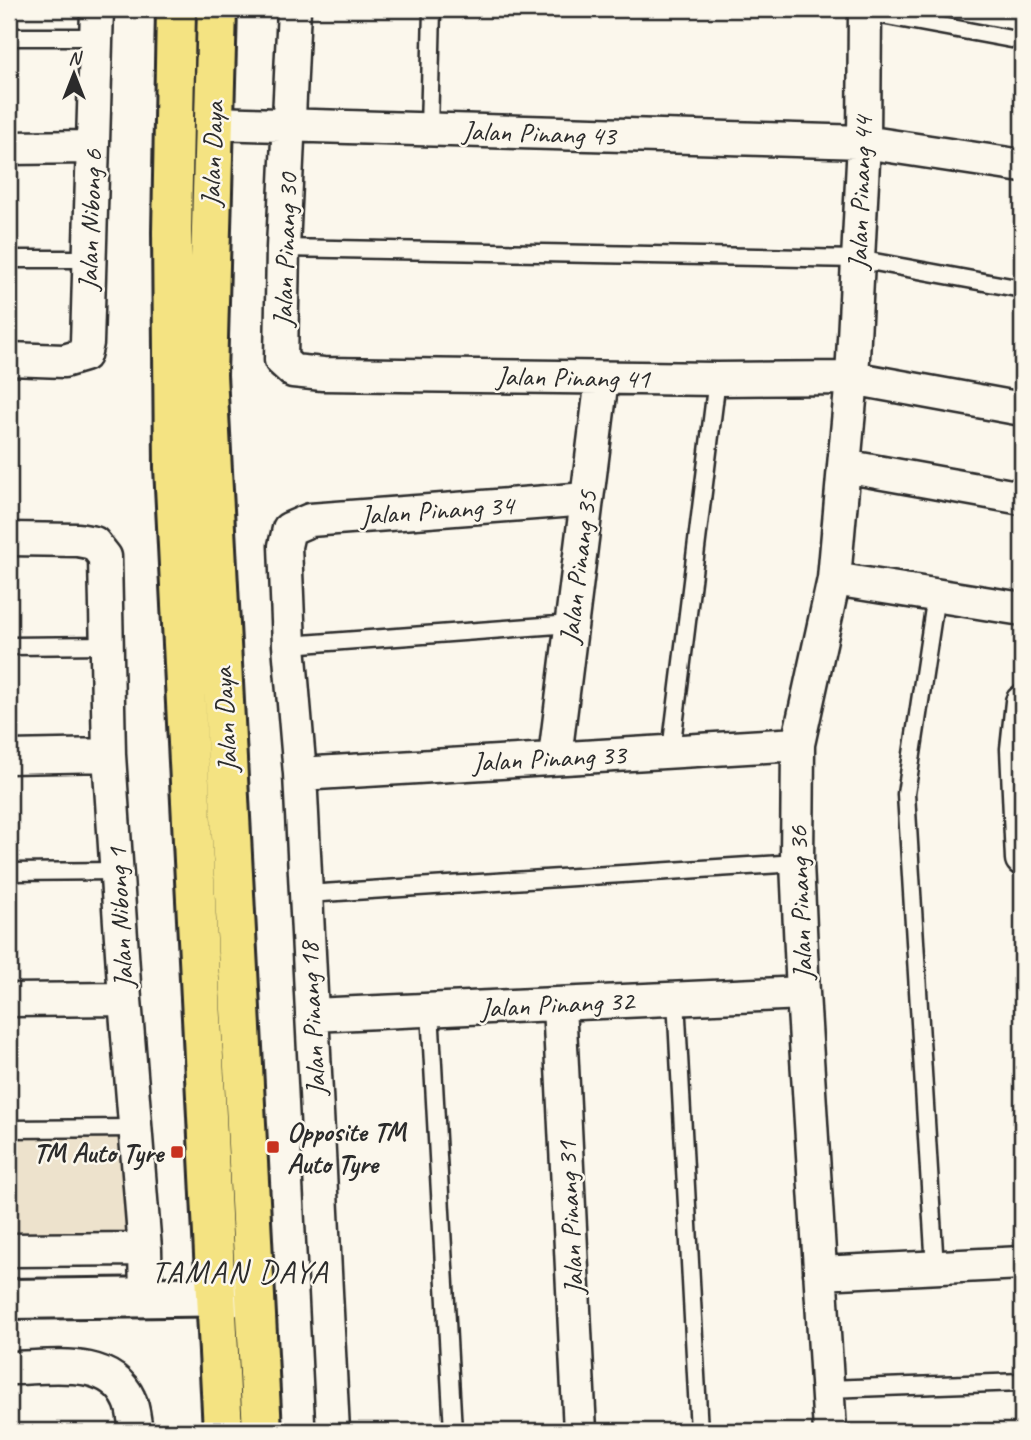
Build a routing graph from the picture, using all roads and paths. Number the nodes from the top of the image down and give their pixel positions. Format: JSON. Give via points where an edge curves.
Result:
{"nodes":[{"id":1,"x":176,"y":9,"type":"edge"},
{"id":2,"x":217,"y":9,"type":"edge"},
{"id":3,"x":294,"y":9,"type":"edge"},
{"id":4,"x":432,"y":9,"type":"edge"},
{"id":5,"x":865,"y":10,"type":"edge"},
{"id":6,"x":97,"y":23,"type":"edge"},
{"id":7,"x":9,"y":37,"type":"edge"},
{"id":8,"x":1022,"y":41,"type":"edge"},
{"id":9,"x":213,"y":123,"type":"junction"},
{"id":10,"x":290,"y":124,"type":"junction"},
{"id":11,"x":429,"y":130,"type":"junction"},
{"id":12,"x":864,"y":142,"type":"junction"},
{"id":13,"x":92,"y":147,"type":"junction"},
{"id":14,"x":9,"y":148,"type":"edge"},
{"id":15,"x":1022,"y":166,"type":"edge"},
{"id":16,"x":283,"y":248,"type":"junction"},
{"id":17,"x":9,"y":259,"type":"edge"},
{"id":18,"x":858,"y":259,"type":"junction"},
{"id":19,"x":89,"y":260,"type":"junction"},
{"id":20,"x":1022,"y":289,"type":"edge"},
{"id":21,"x":9,"y":359,"type":"edge"},
{"id":22,"x":293,"y":371,"type":"joint"},
{"id":23,"x":602,"y":378,"type":"junction"},
{"id":24,"x":852,"y":378,"type":"junction"},
{"id":25,"x":717,"y":379,"type":"junction"},
{"id":26,"x":1022,"y":409,"type":"edge"},
{"id":27,"x":844,"y":466,"type":"junction"},
{"id":28,"x":1022,"y":498,"type":"edge"},
{"id":29,"x":587,"y":499,"type":"junction"},
{"id":30,"x":9,"y":539,"type":"edge"},
{"id":31,"x":834,"y":579,"type":"junction"},
{"id":32,"x":936,"y":595,"type":"junction"},
{"id":33,"x":1022,"y":609,"type":"edge"},
{"id":34,"x":571,"y":624,"type":"junction"},
{"id":35,"x":108,"y":645,"type":"junction"},
{"id":36,"x":289,"y":645,"type":"junction"},
{"id":37,"x":9,"y":646,"type":"edge"},
{"id":38,"x":1022,"y":702,"type":"edge"},
{"id":39,"x":797,"y":744,"type":"junction"},
{"id":40,"x":671,"y":751,"type":"junction"},
{"id":41,"x":109,"y":755,"type":"junction"},
{"id":42,"x":9,"y":757,"type":"edge"},
{"id":43,"x":555,"y":757,"type":"junction"},
{"id":44,"x":300,"y":774,"type":"junction"},
{"id":45,"x":1022,"y":859,"type":"edge"},
{"id":46,"x":797,"y":863,"type":"junction"},
{"id":47,"x":118,"y":871,"type":"junction"},
{"id":48,"x":9,"y":872,"type":"edge"},
{"id":49,"x":306,"y":894,"type":"junction"},
{"id":50,"x":803,"y":993,"type":"junction"},
{"id":51,"x":125,"y":999,"type":"junction"},
{"id":52,"x":676,"y":999,"type":"junction"},
{"id":53,"x":9,"y":1000,"type":"edge"},
{"id":54,"x":559,"y":1005,"type":"junction"},
{"id":55,"x":430,"y":1010,"type":"junction"},
{"id":56,"x":312,"y":1016,"type":"junction"},
{"id":57,"x":135,"y":1128,"type":"junction"},
{"id":58,"x":9,"y":1129,"type":"edge"},
{"id":59,"x":145,"y":1249,"type":"junction"},
{"id":60,"x":9,"y":1250,"type":"edge"},
{"id":61,"x":1022,"y":1263,"type":"edge"},
{"id":62,"x":935,"y":1268,"type":"junction"},
{"id":63,"x":820,"y":1273,"type":"junction"},
{"id":64,"x":215,"y":1296,"type":"junction"},
{"id":65,"x":256,"y":1296,"type":"junction"},
{"id":66,"x":146,"y":1297,"type":"junction"},
{"id":67,"x":9,"y":1298,"type":"edge"},
{"id":68,"x":9,"y":1368,"type":"edge"},
{"id":69,"x":1022,"y":1382,"type":"edge"},
{"id":70,"x":827,"y":1389,"type":"junction"},
{"id":71,"x":135,"y":1427,"type":"edge"},
{"id":72,"x":223,"y":1431,"type":"edge"},
{"id":73,"x":262,"y":1431,"type":"edge"},
{"id":74,"x":332,"y":1431,"type":"edge"},
{"id":75,"x":453,"y":1431,"type":"edge"},
{"id":76,"x":580,"y":1431,"type":"edge"},
{"id":77,"x":699,"y":1431,"type":"edge"},
{"id":78,"x":830,"y":1431,"type":"edge"}],
"edges":[{"from":1,"to":64,"type":"main road","name":"Jalan Daya","via":[[174,467]]},
{"from":2,"to":9,"type":"main road","name":"Jalan Daya"},
{"from":3,"to":10,"type":"street","name":"Jalan Pinang 30"},
{"from":4,"to":11,"type":"lane"},
{"from":5,"to":8,"type":"lane"},
{"from":5,"to":12,"type":"street","name":"Jalan Pinang 44"},
{"from":6,"to":7,"type":"lane"},
{"from":6,"to":13,"type":"street","name":"Jalan Nibong 6"},
{"from":9,"to":10,"type":"street","name":"Jalan Pinang 43"},
{"from":9,"to":65,"type":"main road","name":"Jalan Daya","via":[[207,375]]},
{"from":10,"to":11,"type":"street","name":"Jalan Pinang 43"},
{"from":10,"to":16,"type":"street","name":"Jalan Pinang 30"},
{"from":11,"to":12,"type":"street","name":"Jalan Pinang 43"},
{"from":12,"to":15,"type":"street","name":"Jalan Pinang 43"},
{"from":12,"to":18,"type":"street","name":"Jalan Pinang 44"},
{"from":13,"to":14,"type":"street"},
{"from":13,"to":19,"type":"street","name":"Jalan Nibong 6"},
{"from":16,"to":18,"type":"lane"},
{"from":16,"to":22,"type":"street","name":"Jalan Pinang 30","via":[[281,360]]},
{"from":17,"to":19,"type":"lane"},
{"from":18,"to":20,"type":"lane"},
{"from":18,"to":24,"type":"street","name":"Jalan Pinang 44"},
{"from":19,"to":21,"type":"street","name":"Jalan Nibong 6","via":[[83,355],[64,361]]},
{"from":22,"to":23,"type":"street","name":"Jalan Pinang 41"},
{"from":23,"to":25,"type":"street","name":"Jalan Pinang 41"},
{"from":23,"to":29,"type":"street","name":"Jalan Pinang 35"},
{"from":24,"to":25,"type":"street","name":"Jalan Pinang 41"},
{"from":24,"to":26,"type":"street","name":"Jalan Pinang 41"},
{"from":24,"to":27,"type":"street","name":"Jalan Pinang 36"},
{"from":25,"to":40,"type":"lane"},
{"from":27,"to":28,"type":"street"},
{"from":27,"to":31,"type":"street","name":"Jalan Pinang 36"},
{"from":29,"to":34,"type":"street","name":"Jalan Pinang 35"},
{"from":29,"to":36,"type":"street","name":"Jalan Pinang 34","via":[[310,520],[289,529],[285,546]]},
{"from":30,"to":35,"type":"street","name":"Jalan Nibong 1","via":[[94,543],[105,557]]},
{"from":31,"to":32,"type":"street"},
{"from":31,"to":39,"type":"street","name":"Jalan Pinang 36"},
{"from":32,"to":33,"type":"street"},
{"from":32,"to":62,"type":"lane","via":[[906,794]]},
{"from":34,"to":36,"type":"lane"},
{"from":34,"to":43,"type":"street","name":"Jalan Pinang 35"},
{"from":35,"to":37,"type":"lane"},
{"from":35,"to":41,"type":"street","name":"Jalan Nibong 1"},
{"from":36,"to":44,"type":"street"},
{"from":38,"to":45,"type":"street","via":[[1017,749]]},
{"from":39,"to":40,"type":"street","name":"Jalan Pinang 33"},
{"from":39,"to":46,"type":"street","name":"Jalan Pinang 36"},
{"from":40,"to":43,"type":"street","name":"Jalan Pinang 33"},
{"from":41,"to":42,"type":"street"},
{"from":41,"to":47,"type":"street","name":"Jalan Nibong 1"},
{"from":43,"to":44,"type":"street","name":"Jalan Pinang 33"},
{"from":44,"to":49,"type":"street","name":"Jalan Pinang 18"},
{"from":46,"to":49,"type":"lane"},
{"from":46,"to":50,"type":"street","name":"Jalan Pinang 36"},
{"from":47,"to":48,"type":"lane"},
{"from":47,"to":51,"type":"street","name":"Jalan Nibong 1"},
{"from":49,"to":56,"type":"street","name":"Jalan Pinang 18"},
{"from":50,"to":52,"type":"street","name":"Jalan Pinang 32"},
{"from":50,"to":63,"type":"street","name":"Jalan Pinang 36"},
{"from":51,"to":53,"type":"street"},
{"from":51,"to":57,"type":"street","name":"Jalan Nibong 1"},
{"from":52,"to":54,"type":"street","name":"Jalan Pinang 32"},
{"from":52,"to":77,"type":"lane"},
{"from":54,"to":55,"type":"street","name":"Jalan Pinang 32"},
{"from":54,"to":76,"type":"street","name":"Jalan Pinang 31"},
{"from":55,"to":56,"type":"street","name":"Jalan Pinang 32"},
{"from":55,"to":75,"type":"lane"},
{"from":56,"to":74,"type":"street","name":"Jalan Pinang 18"},
{"from":57,"to":58,"type":"lane"},
{"from":57,"to":59,"type":"street","name":"Jalan Nibong 1"},
{"from":59,"to":60,"type":"street"},
{"from":59,"to":66,"type":"street","name":"Jalan Nibong 1"},
{"from":61,"to":62,"type":"street"},
{"from":62,"to":63,"type":"street"},
{"from":63,"to":70,"type":"street","name":"Jalan Pinang 36"},
{"from":64,"to":65,"type":"street"},
{"from":64,"to":66,"type":"street"},
{"from":64,"to":72,"type":"main road","name":"Jalan Daya"},
{"from":65,"to":73,"type":"main road","name":"Jalan Daya"},
{"from":66,"to":67,"type":"street"},
{"from":68,"to":71,"type":"street","via":[[75,1367],[109,1375],[130,1400]]},
{"from":69,"to":70,"type":"lane"},
{"from":70,"to":78,"type":"street","name":"Jalan Pinang 36"}]}
